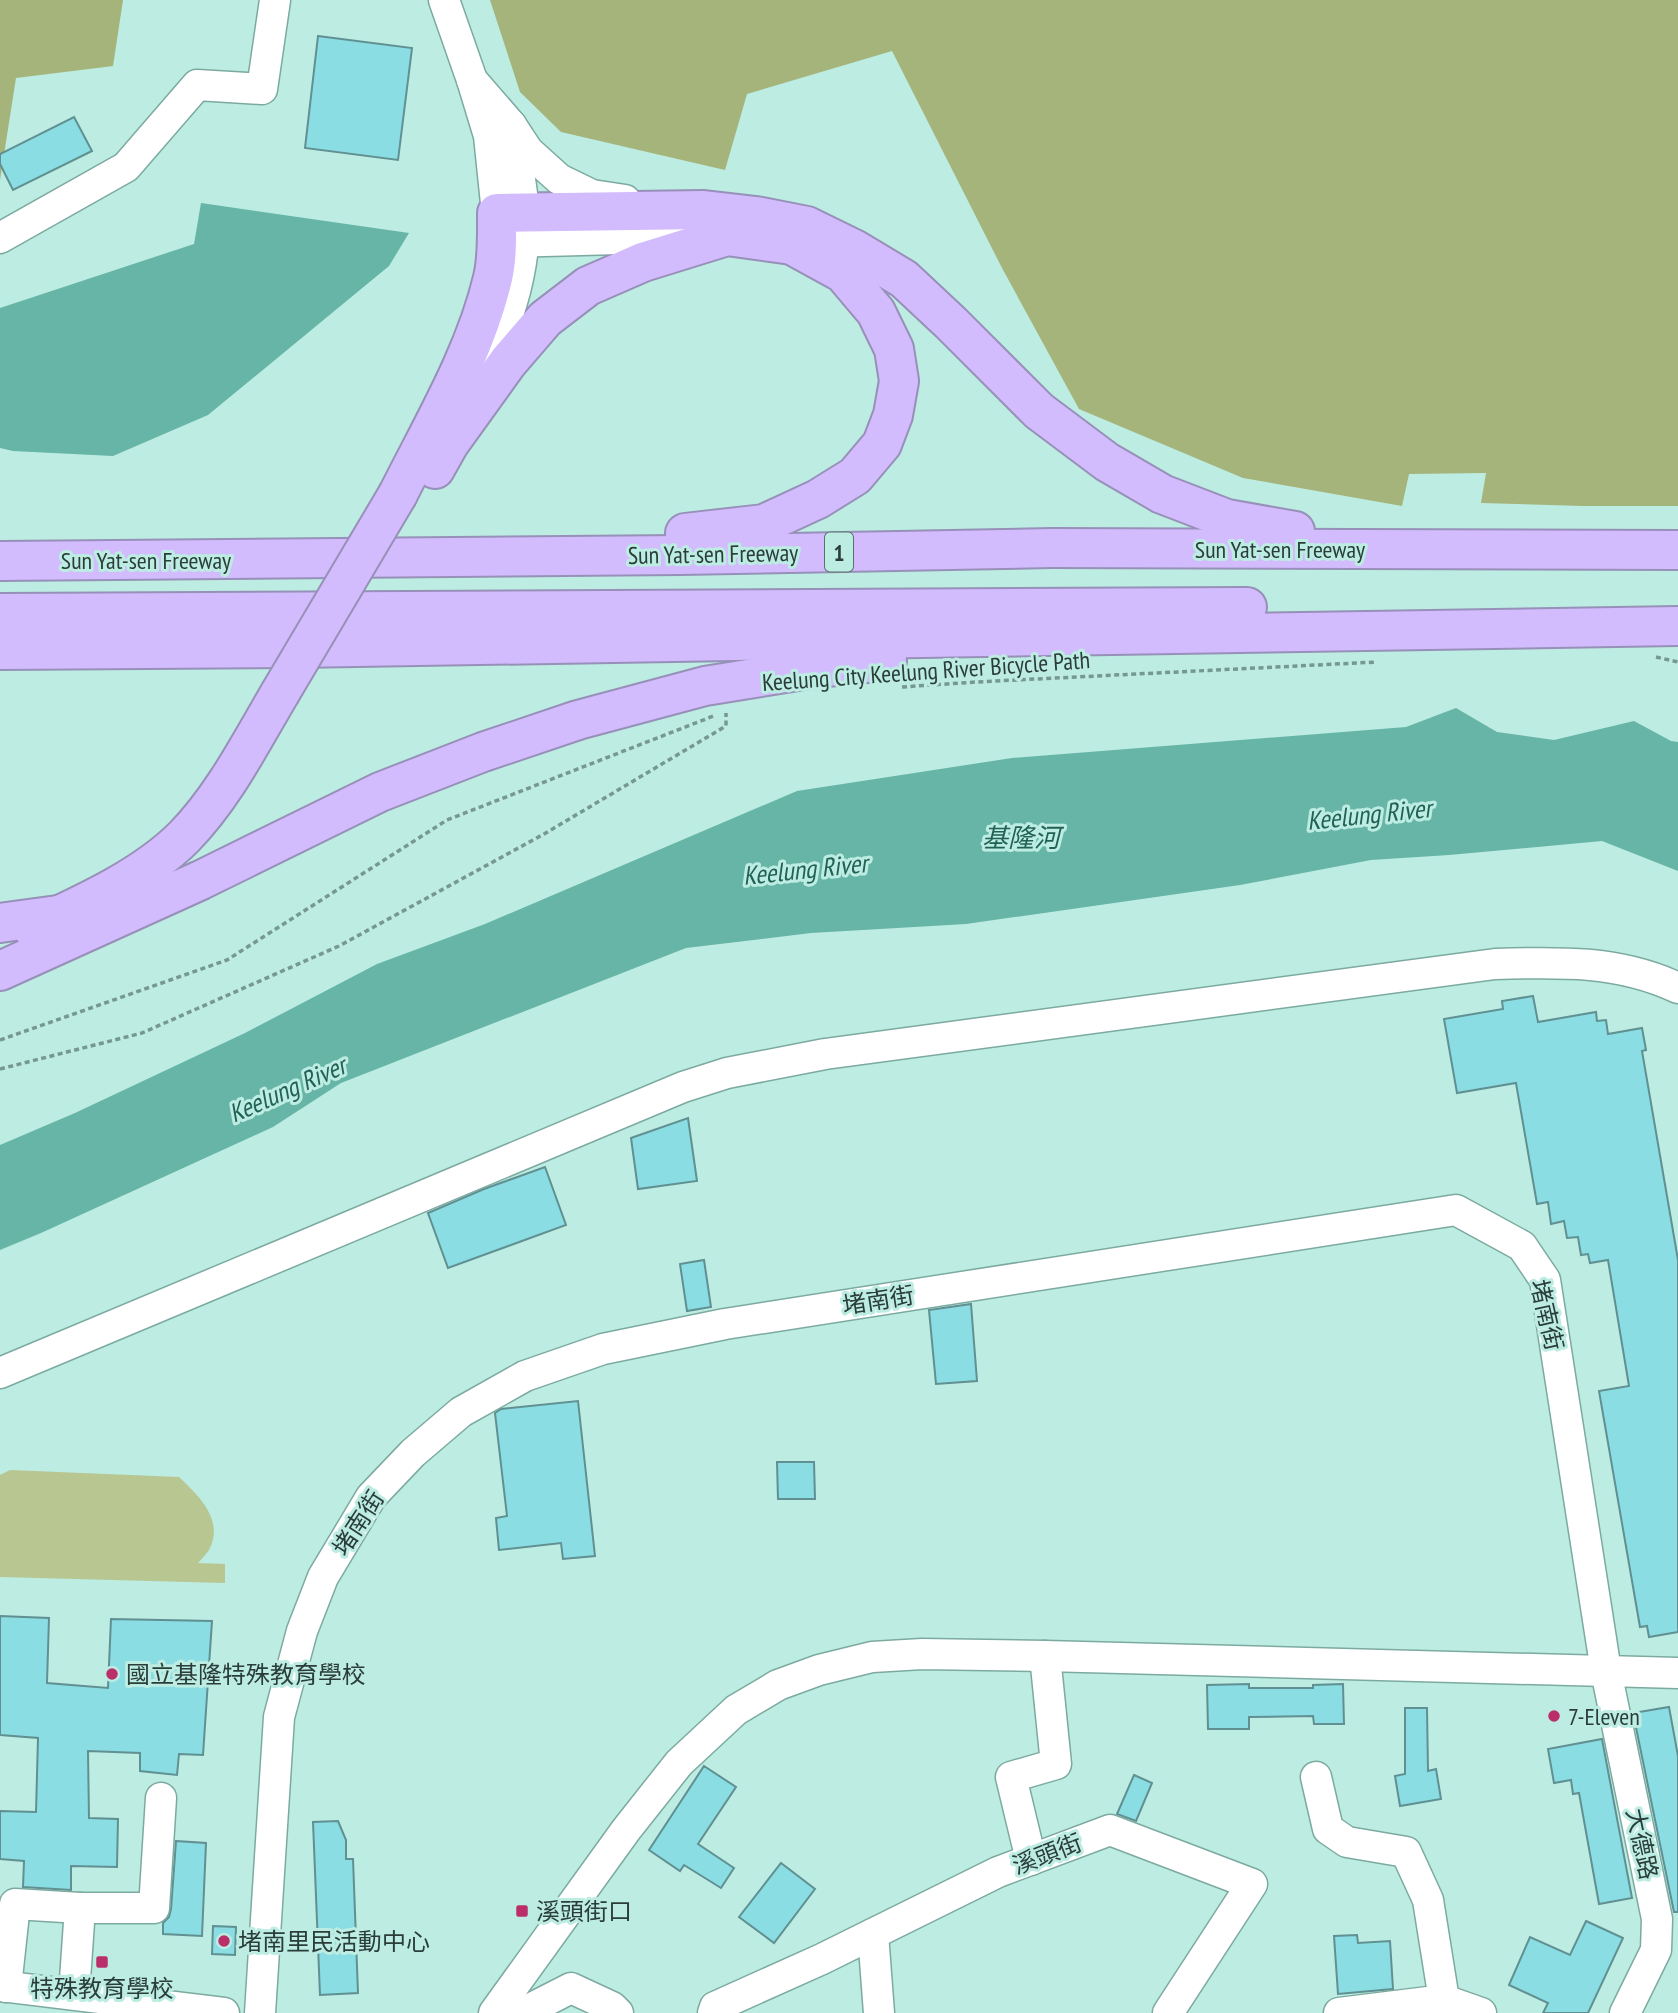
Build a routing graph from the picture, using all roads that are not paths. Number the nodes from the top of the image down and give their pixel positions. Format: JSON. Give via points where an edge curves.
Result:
{"nodes":[{"id":1,"x":275,"y":0,"type":"edge"},
{"id":2,"x":444,"y":0,"type":"edge"},
{"id":3,"x":472,"y":80,"type":"junction"},
{"id":4,"x":511,"y":125,"type":"junction"},
{"id":5,"x":716,"y":223,"type":"junction"},
{"id":6,"x":511,"y":228,"type":"junction"},
{"id":7,"x":0,"y":238,"type":"edge"},
{"id":8,"x":449,"y":444,"type":"junction"},
{"id":9,"x":406,"y":499,"type":"junction"},
{"id":10,"x":1678,"y":547,"type":"edge"},
{"id":11,"x":483,"y":557,"type":"junction"},
{"id":12,"x":0,"y":561,"type":"edge"},
{"id":13,"x":1678,"y":605,"type":"edge"},
{"id":14,"x":0,"y":613,"type":"edge"},
{"id":15,"x":1678,"y":626,"type":"edge"},
{"id":16,"x":1383,"y":647,"type":"junction"},
{"id":17,"x":0,"y":650,"type":"edge"},
{"id":18,"x":0,"y":923,"type":"edge"},
{"id":19,"x":65,"y":927,"type":"junction"},
{"id":20,"x":0,"y":942,"type":"edge"},
{"id":21,"x":0,"y":971,"type":"edge"},
{"id":22,"x":1678,"y":988,"type":"edge"},
{"id":23,"x":0,"y":1373,"type":"edge"},
{"id":24,"x":1045,"y":1656,"type":"junction"},
{"id":25,"x":1606,"y":1671,"type":"junction"},
{"id":26,"x":1678,"y":1673,"type":"edge"},
{"id":27,"x":1316,"y":1777,"type":"dead end"},
{"id":28,"x":161,"y":1798,"type":"dead end"},
{"id":29,"x":1031,"y":1860,"type":"junction"},
{"id":30,"x":8,"y":1898,"type":"edge"},
{"id":31,"x":80,"y":1908,"type":"junction"},
{"id":32,"x":873,"y":1934,"type":"junction"},
{"id":33,"x":3,"y":1987,"type":"edge"},
{"id":34,"x":74,"y":1994,"type":"junction"},
{"id":35,"x":1444,"y":2000,"type":"junction"},
{"id":36,"x":224,"y":2013,"type":"edge"},
{"id":37,"x":260,"y":2013,"type":"edge"},
{"id":38,"x":494,"y":2013,"type":"edge"},
{"id":39,"x":522,"y":2013,"type":"edge"},
{"id":40,"x":618,"y":2013,"type":"edge"},
{"id":41,"x":713,"y":2013,"type":"edge"},
{"id":42,"x":879,"y":2013,"type":"edge"},
{"id":43,"x":1168,"y":2013,"type":"edge"},
{"id":44,"x":1339,"y":2013,"type":"edge"},
{"id":45,"x":1481,"y":2013,"type":"edge"},
{"id":46,"x":1625,"y":2013,"type":"edge"}],
"edges":[{"from":1,"to":7,"type":"street","via":[[262,89],[197,85],[126,167]]},
{"from":2,"to":3,"type":"street"},
{"from":3,"to":4,"type":"street"},
{"from":3,"to":6,"type":"street"},
{"from":4,"to":5,"type":"street","via":[[528,151],[559,179],[592,195]]},
{"from":4,"to":6,"type":"street"},
{"from":5,"to":6,"type":"highway"},
{"from":5,"to":8,"type":"highway","via":[[587,286],[545,319]]},
{"from":5,"to":10,"type":"highway","via":[[756,216],[807,226],[854,249],[904,279],[1039,411],[1107,462],[1162,494],[1227,519],[1301,532],[1378,537],[1610,538]]},
{"from":5,"to":11,"type":"highway","via":[[792,245],[843,273],[876,312],[894,349],[899,382],[882,444],[855,476],[764,524],[675,534],[556,538]]},
{"from":6,"to":8,"type":"street","via":[[519,281],[492,357]]},
{"from":6,"to":9,"type":"highway","via":[[478,329]]},
{"from":8,"to":9,"type":"highway"},
{"from":9,"to":19,"type":"highway","via":[[288,698],[249,787],[219,826],[164,881]]},
{"from":10,"to":11,"type":"highway","name":"Sun Yat-sen Freeway","number":"1","via":[[1052,548]]},
{"from":11,"to":12,"type":"highway","name":"Sun Yat-sen Freeway","number":"1"},
{"from":13,"to":14,"type":"highway"},
{"from":15,"to":16,"type":"highway"},
{"from":16,"to":17,"type":"highway"},
{"from":16,"to":19,"type":"highway","via":[[960,653],[816,668],[705,686],[578,720],[483,752],[380,792],[201,880]]},
{"from":18,"to":19,"type":"highway"},
{"from":19,"to":20,"type":"highway"},
{"from":19,"to":21,"type":"highway"},
{"from":22,"to":23,"type":"street","via":[[1626,970],[1583,963],[1495,964],[825,1054],[727,1073]]},
{"from":24,"to":25,"type":"street"},
{"from":24,"to":29,"type":"street","via":[[1056,1764],[1011,1777]]},
{"from":24,"to":38,"type":"street","via":[[872,1657],[778,1685],[736,1710],[679,1763]]},
{"from":25,"to":26,"type":"street"},
{"from":25,"to":37,"type":"street","name":"堵南街","via":[[1545,1280],[1522,1246],[1456,1210],[725,1324],[603,1349],[525,1376],[461,1412],[412,1453],[371,1497],[323,1577],[302,1631],[279,1717]]},
{"from":25,"to":46,"type":"street","name":"大德路","via":[[1657,1919],[1656,1950]]},
{"from":27,"to":35,"type":"street","via":[[1328,1829],[1347,1842],[1406,1852],[1428,1900]]},
{"from":28,"to":31,"type":"street","via":[[155,1908]]},
{"from":29,"to":32,"type":"street","name":"溪頭街"},
{"from":29,"to":43,"type":"street","name":"溪頭街","via":[[1110,1830],[1252,1884]]},
{"from":30,"to":31,"type":"street"},
{"from":30,"to":33,"type":"street"},
{"from":31,"to":34,"type":"street"},
{"from":32,"to":41,"type":"street","name":"溪頭街","via":[[715,2007]]},
{"from":32,"to":42,"type":"street"},
{"from":33,"to":34,"type":"street"},
{"from":34,"to":36,"type":"street"},
{"from":35,"to":44,"type":"street"},
{"from":35,"to":45,"type":"street"},
{"from":39,"to":40,"type":"street","via":[[571,1988]]}]}
